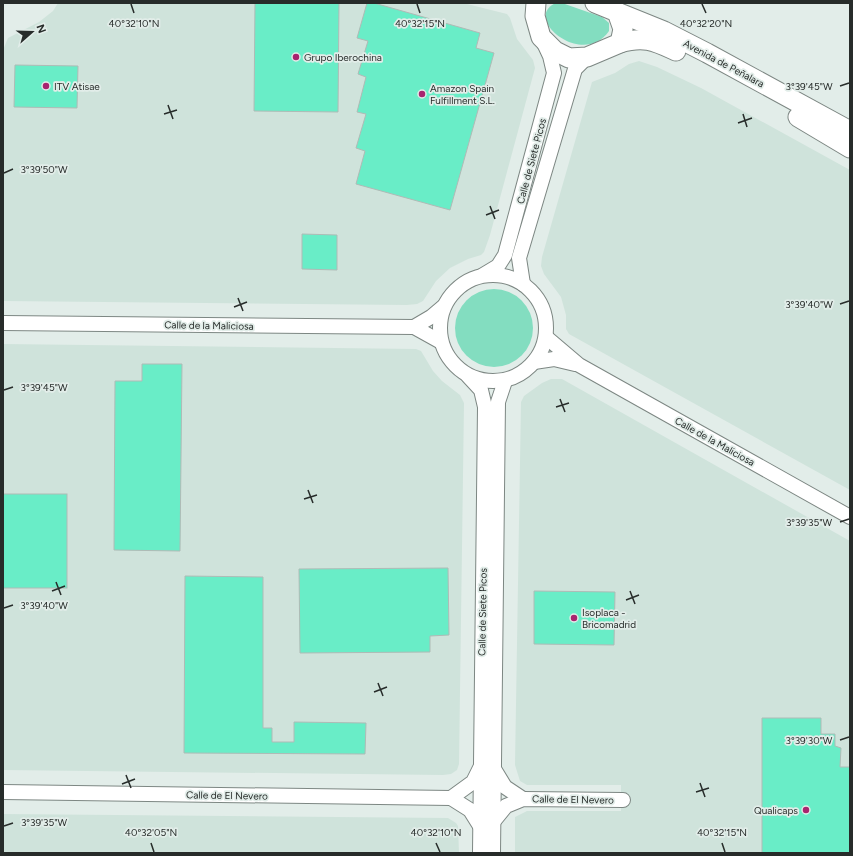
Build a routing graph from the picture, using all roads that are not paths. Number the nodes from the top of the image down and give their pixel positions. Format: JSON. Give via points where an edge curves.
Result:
{"nodes":[{"id":1,"x":595,"y":3,"type":"edge"},
{"id":2,"x":532,"y":7,"type":"edge"},
{"id":3,"x":617,"y":12,"type":"junction"},
{"id":4,"x":541,"y":37,"type":"junction"},
{"id":5,"x":620,"y":43,"type":"junction"},
{"id":6,"x":588,"y":57,"type":"junction"},
{"id":7,"x":850,"y":131,"type":"edge"},
{"id":8,"x":850,"y":148,"type":"edge"},
{"id":9,"x":483,"y":275,"type":"junction"},
{"id":10,"x":523,"y":284,"type":"junction"},
{"id":11,"x":444,"y":306,"type":"junction"},
{"id":12,"x":3,"y":323,"type":"edge"},
{"id":13,"x":414,"y":327,"type":"junction"},
{"id":14,"x":546,"y":337,"type":"junction"},
{"id":15,"x":441,"y":342,"type":"junction"},
{"id":16,"x":534,"y":362,"type":"junction"},
{"id":17,"x":579,"y":365,"type":"junction"},
{"id":18,"x":468,"y":376,"type":"junction"},
{"id":19,"x":505,"y":381,"type":"junction"},
{"id":20,"x":850,"y":517,"type":"edge"},
{"id":21,"x":487,"y":768,"type":"junction"},
{"id":22,"x":3,"y":792,"type":"edge"},
{"id":23,"x":451,"y":798,"type":"junction"},
{"id":24,"x":523,"y":799,"type":"junction"},
{"id":25,"x":623,"y":800,"type":"dead end"},
{"id":26,"x":487,"y":824,"type":"junction"},
{"id":27,"x":480,"y":853,"type":"edge"},
{"id":28,"x":493,"y":853,"type":"edge"}],
"edges":[{"from":1,"to":3,"type":"street","name":"Avenida de Peñalara"},
{"from":2,"to":4,"type":"street"},
{"from":3,"to":5,"type":"street","via":[[623,29]]},
{"from":3,"to":7,"type":"street","name":"Avenida de Peñalara","via":[[708,53]]},
{"from":4,"to":6,"type":"street","via":[[554,51],[569,58]]},
{"from":4,"to":9,"type":"street","name":"Calle de Siete Picos","via":[[550,56],[554,73],[505,255],[498,266]]},
{"from":5,"to":6,"type":"street","name":"Avenida de Peñalara"},
{"from":5,"to":8,"type":"street","name":"Avenida de Peñalara","via":[[633,40],[655,41],[700,62]]},
{"from":6,"to":10,"type":"street","name":"Calle de Siete Picos","via":[[575,69],[519,258]]},
{"from":9,"to":10,"type":"street","via":[[504,276]]},
{"from":9,"to":11,"type":"street","via":[[460,286],[450,295]]},
{"from":10,"to":14,"type":"street","via":[[534,294],[542,307]]},
{"from":11,"to":13,"type":"street"},
{"from":11,"to":15,"type":"street","via":[[439,324]]},
{"from":12,"to":13,"type":"street","name":"Calle de la Maliciosa"},
{"from":13,"to":15,"type":"street","name":"Calle de la Maliciosa"},
{"from":14,"to":16,"type":"street","via":[[542,350]]},
{"from":14,"to":17,"type":"street","name":"Calle de la Maliciosa"},
{"from":15,"to":18,"type":"street","via":[[456,368]]},
{"from":16,"to":17,"type":"street","name":"Calle de la Maliciosa","via":[[554,359]]},
{"from":16,"to":19,"type":"street","via":[[521,374]]},
{"from":17,"to":20,"type":"street","name":"Calle de la Maliciosa"},
{"from":18,"to":19,"type":"street","via":[[493,382]]},
{"from":18,"to":21,"type":"street","name":"Calle de Siete Picos","via":[[481,390],[485,407]]},
{"from":19,"to":21,"type":"street","name":"Calle de Siete Picos","via":[[498,402]]},
{"from":21,"to":23,"type":"street"},
{"from":21,"to":24,"type":"street","name":"Calle de El Nevero","via":[[505,787]]},
{"from":21,"to":26,"type":"street","name":"Calle de Siete Picos"},
{"from":22,"to":23,"type":"street","name":"Calle de El Nevero"},
{"from":23,"to":26,"type":"street"},
{"from":24,"to":25,"type":"street","name":"Calle de El Nevero"},
{"from":24,"to":26,"type":"street","name":"Calle de El Nevero","via":[[506,806]]},
{"from":26,"to":27,"type":"street","name":"Calle de Siete Picos"},
{"from":26,"to":28,"type":"street","name":"Calle de Siete Picos"}]}
